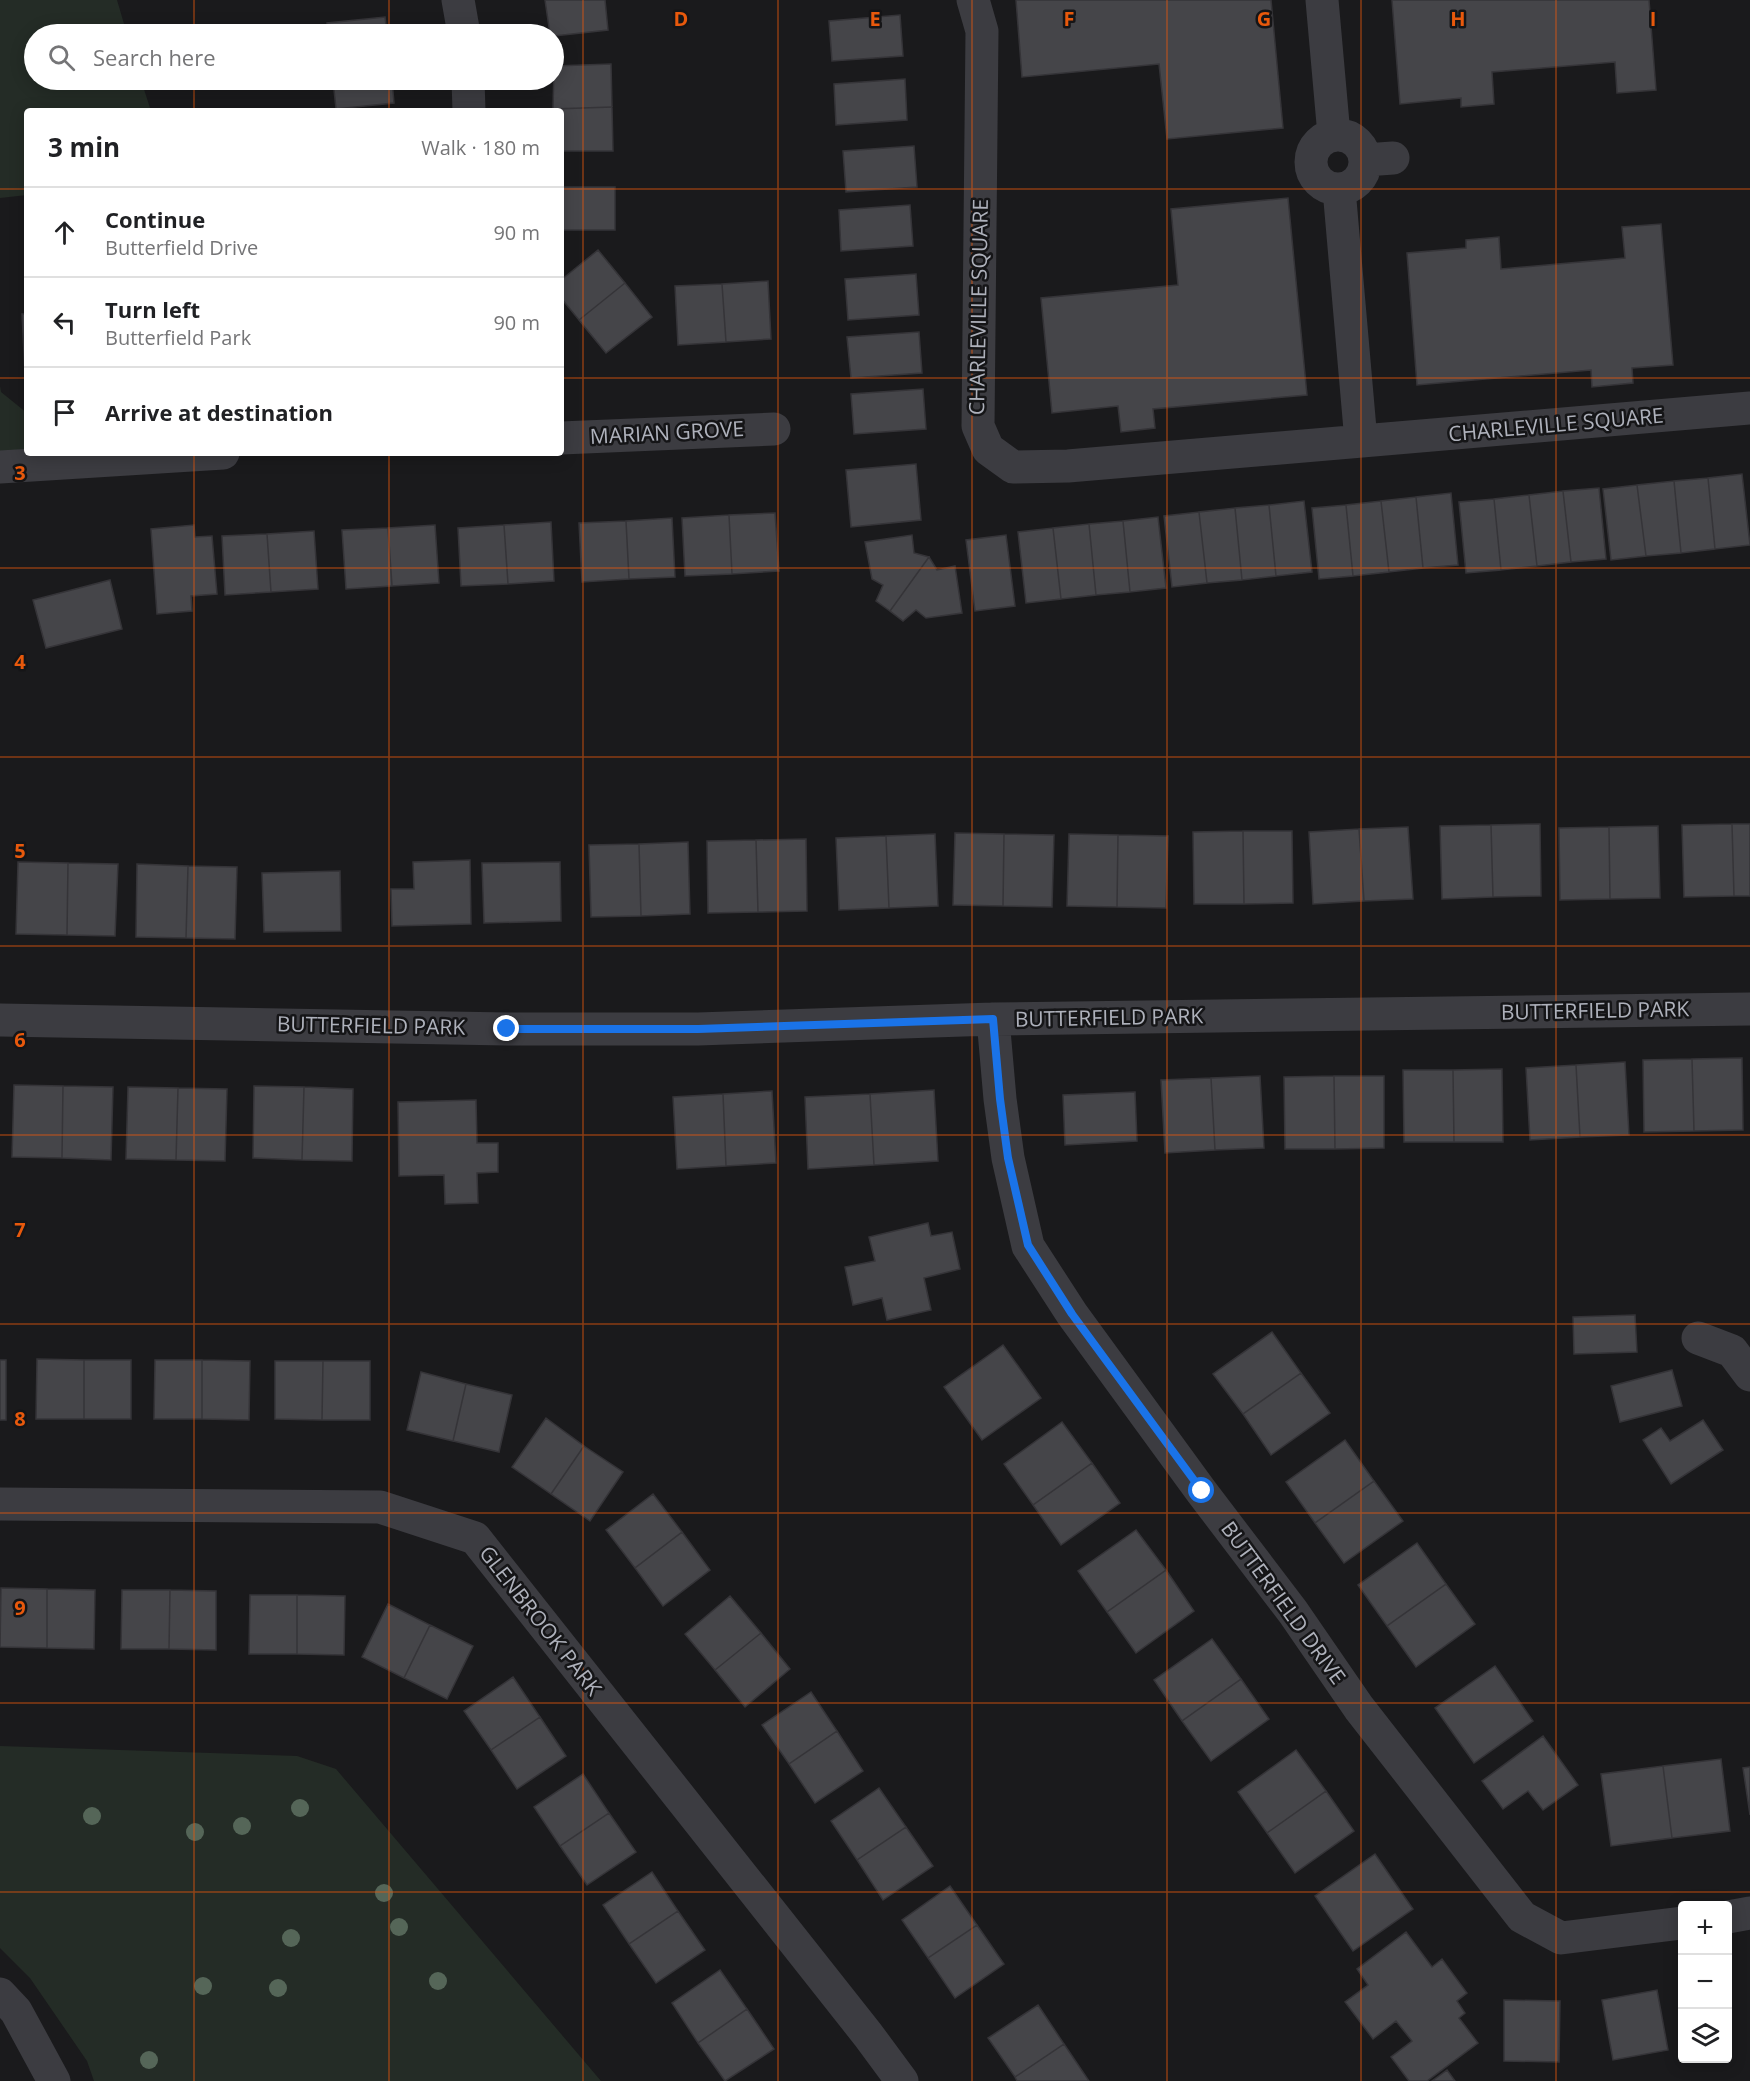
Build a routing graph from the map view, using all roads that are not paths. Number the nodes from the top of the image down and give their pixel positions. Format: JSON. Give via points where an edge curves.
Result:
{"nodes":[{"id":1,"x":458,"y":0,"type":"edge"},
{"id":2,"x":973,"y":0,"type":"edge"},
{"id":3,"x":1322,"y":0,"type":"edge"},
{"id":4,"x":462,"y":24,"type":"edge"},
{"id":5,"x":468,"y":90,"type":"edge"},
{"id":6,"x":469,"y":108,"type":"edge"},
{"id":7,"x":1334,"y":135,"type":"junction"},
{"id":8,"x":1339,"y":189,"type":"junction"},
{"id":9,"x":1750,"y":408,"type":"edge"},
{"id":10,"x":774,"y":429,"type":"dead end"},
{"id":11,"x":564,"y":438,"type":"edge"},
{"id":12,"x":1361,"y":441,"type":"junction"},
{"id":13,"x":175,"y":456,"type":"edge"},
{"id":14,"x":0,"y":467,"type":"edge"},
{"id":15,"x":1750,"y":1009,"type":"edge"},
{"id":16,"x":993,"y":1019,"type":"junction"},
{"id":17,"x":0,"y":1020,"type":"edge"},
{"id":18,"x":1698,"y":1338,"type":"dead end"},
{"id":19,"x":1750,"y":1375,"type":"edge"},
{"id":20,"x":0,"y":1504,"type":"edge"},
{"id":21,"x":1750,"y":1913,"type":"edge"},
{"id":22,"x":1732,"y":1916,"type":"edge"},
{"id":23,"x":1678,"y":1924,"type":"edge"},
{"id":24,"x":0,"y":1995,"type":"edge"},
{"id":25,"x":54,"y":2081,"type":"edge"},
{"id":26,"x":902,"y":2081,"type":"edge"}],
"edges":[{"from":1,"to":4,"type":"street"},
{"from":2,"to":12,"type":"street","name":"CHARLEVILLE SQUARE","via":[[982,32],[978,426],[988,449],[1013,467],[1068,466]]},
{"from":3,"to":7,"type":"street"},
{"from":5,"to":6,"type":"street"},
{"from":7,"to":8,"type":"street","via":[[1298,166],[1313,172],[1323,185]]},
{"from":7,"to":8,"type":"street","via":[[1351,138],[1379,159],[1365,169],[1355,184]]},
{"from":8,"to":12,"type":"street"},
{"from":9,"to":12,"type":"street","name":"CHARLEVILLE SQUARE"},
{"from":10,"to":11,"type":"street","name":"MARIAN GROVE"},
{"from":13,"to":14,"type":"street"},
{"from":15,"to":16,"type":"street","name":"BUTTERFIELD PARK"},
{"from":16,"to":17,"type":"street","name":"BUTTERFIELD PARK","via":[[698,1029]]},
{"from":16,"to":23,"type":"street","name":"BUTTERFIELD DRIVE","via":[[1008,1158],[1028,1245],[1072,1314],[1293,1612],[1359,1708],[1522,1917],[1561,1938]]},
{"from":18,"to":19,"type":"street","via":[[1732,1351]]},
{"from":20,"to":26,"type":"street","name":"GLENBROOK PARK","via":[[380,1507],[475,1538]]},
{"from":21,"to":22,"type":"street"},
{"from":24,"to":25,"type":"street","via":[[16,2011]]}]}
